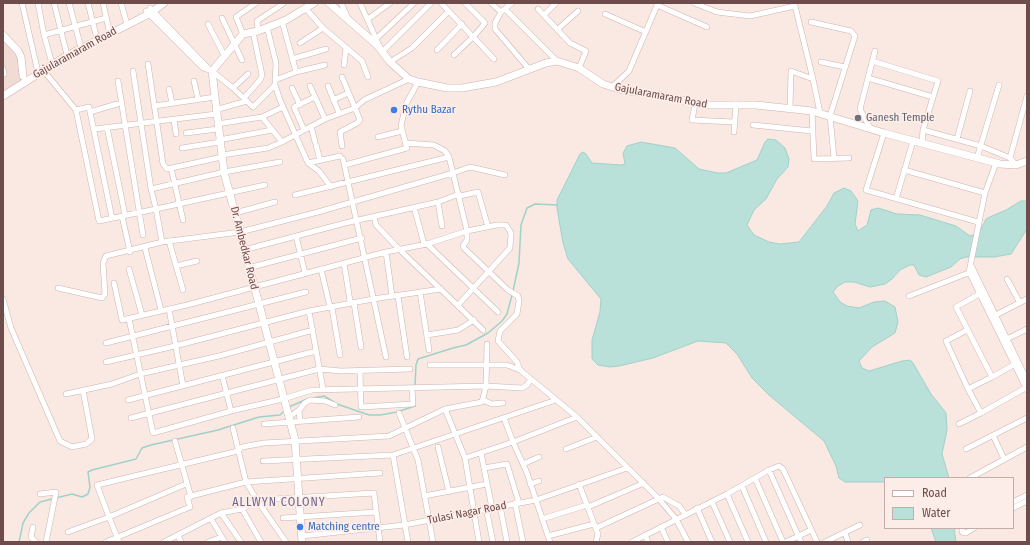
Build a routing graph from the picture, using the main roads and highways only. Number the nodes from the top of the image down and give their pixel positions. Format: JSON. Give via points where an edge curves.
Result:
{"nodes":[{"id":1,"x":157,"y":3,"type":"edge"},
{"id":2,"x":164,"y":3,"type":"edge"},
{"id":3,"x":314,"y":3,"type":"edge"},
{"id":4,"x":324,"y":3,"type":"edge"},
{"id":5,"x":329,"y":3,"type":"edge"},
{"id":6,"x":149,"y":11,"type":"junction"},
{"id":7,"x":348,"y":21,"type":"junction"},
{"id":8,"x":3,"y":34,"type":"edge"},
{"id":9,"x":40,"y":69,"type":"junction"},
{"id":10,"x":23,"y":76,"type":"junction"},
{"id":11,"x":3,"y":90,"type":"edge"},
{"id":12,"x":3,"y":96,"type":"edge"},
{"id":13,"x":1027,"y":161,"type":"edge"},
{"id":14,"x":302,"y":539,"type":"edge"}],
"edges":[{"from":1,"to":6,"type":"main road","name":"Gajularamaram Road"},
{"from":2,"to":6,"type":"main road"},
{"from":3,"to":14,"type":"main road","name":"Dr. Ambedkar Road","via":[[282,21],[244,34],[212,71],[224,172],[295,440]]},
{"from":4,"to":7,"type":"main road"},
{"from":5,"to":7,"type":"main road"},
{"from":6,"to":9,"type":"main road","name":"Gajularamaram Road"},
{"from":6,"to":9,"type":"main road","via":[[96,35]]},
{"from":7,"to":13,"type":"main road","name":"Gajularamaram Road","via":[[409,79],[447,88],[496,82],[557,61],[579,68],[612,87],[695,104],[736,104],[812,111],[996,163],[1016,165]]},
{"from":8,"to":10,"type":"main road","via":[[18,51]]},
{"from":9,"to":10,"type":"main road"},
{"from":9,"to":12,"type":"main road","name":"Gajularamaram Road"},
{"from":10,"to":11,"type":"main road"}]}
